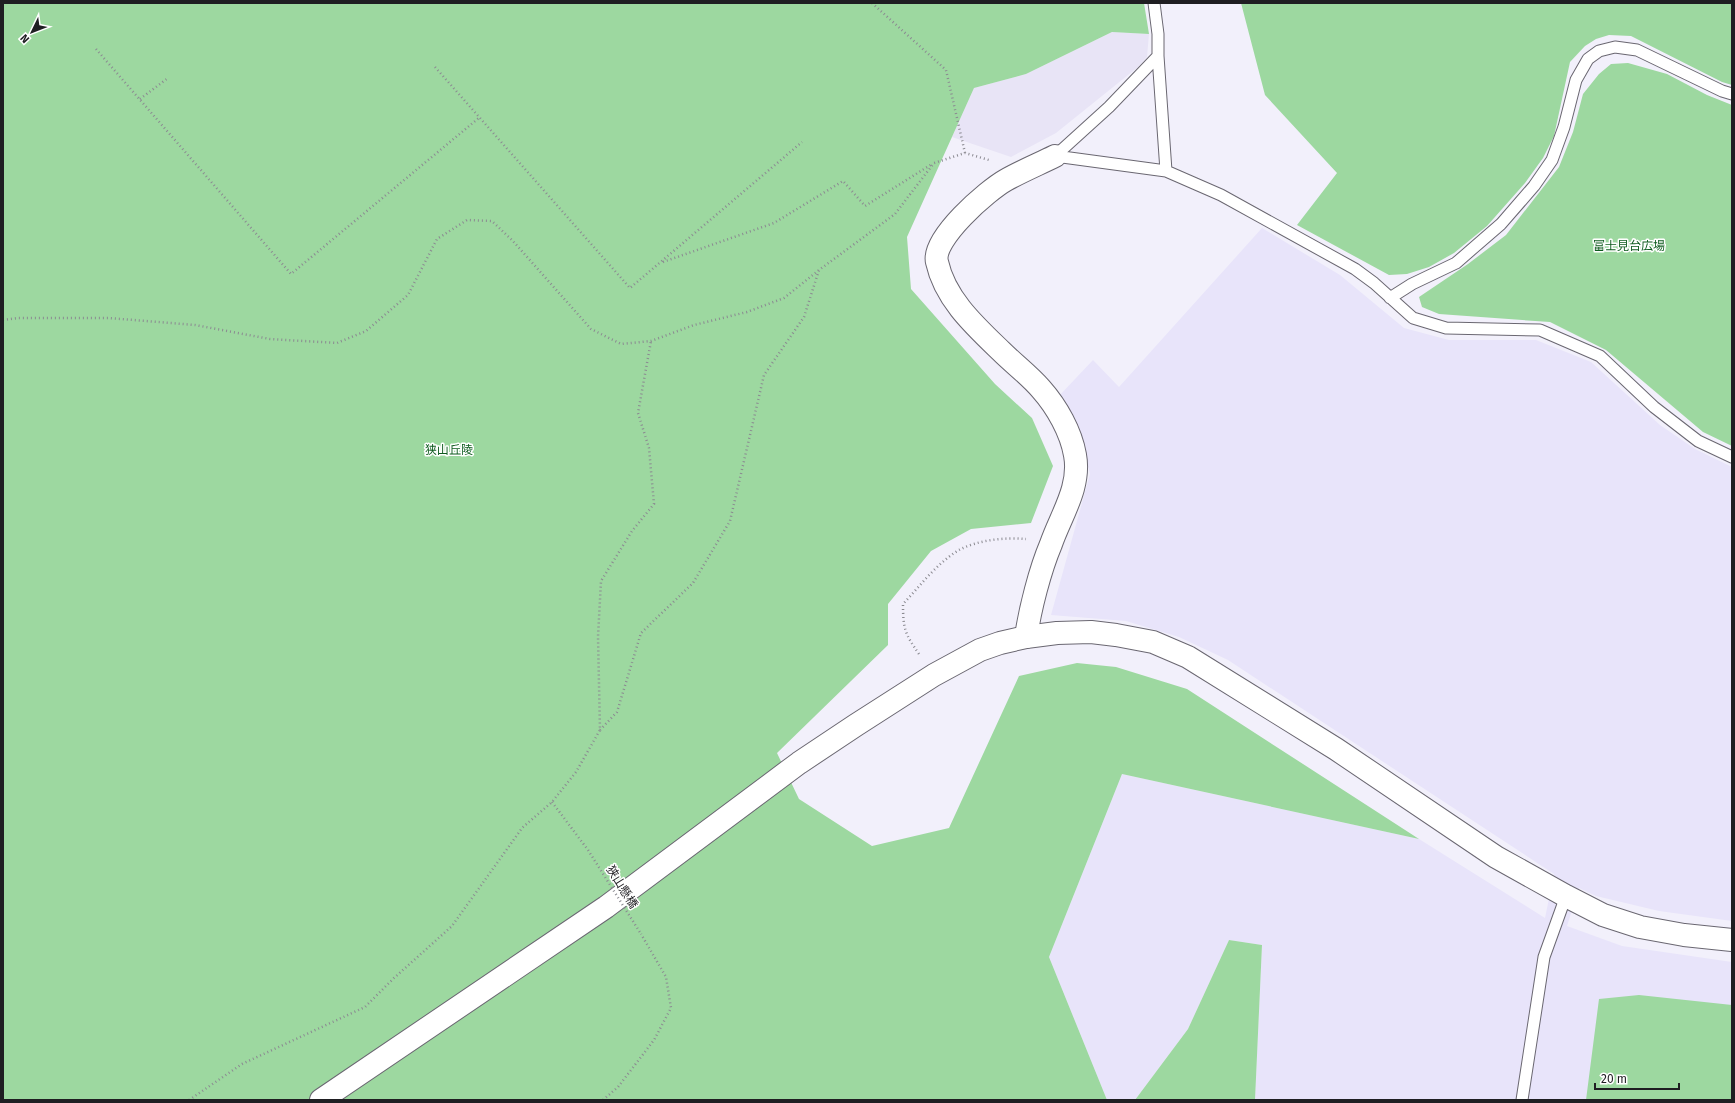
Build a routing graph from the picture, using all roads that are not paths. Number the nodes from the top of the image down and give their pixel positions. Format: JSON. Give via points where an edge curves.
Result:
{"nodes":[{"id":1,"x":1154,"y":3,"type":"edge"},
{"id":2,"x":1158,"y":56,"type":"junction"},
{"id":3,"x":1732,"y":94,"type":"edge"},
{"id":4,"x":1055,"y":156,"type":"junction"},
{"id":5,"x":1166,"y":171,"type":"junction"},
{"id":6,"x":1390,"y":298,"type":"junction"},
{"id":7,"x":1732,"y":457,"type":"edge"},
{"id":8,"x":1026,"y":637,"type":"junction"},
{"id":9,"x":1566,"y":896,"type":"junction"},
{"id":10,"x":1732,"y":940,"type":"edge"},
{"id":11,"x":321,"y":1100,"type":"edge"},
{"id":12,"x":1522,"y":1100,"type":"edge"}],
"edges":[{"from":1,"to":2,"type":"lane"},
{"from":2,"to":4,"type":"lane","via":[[1109,107]]},
{"from":2,"to":5,"type":"lane"},
{"from":3,"to":6,"type":"lane","via":[[1637,50],[1615,48],[1599,51],[1588,59],[1576,80],[1564,127],[1552,160],[1529,191],[1501,224],[1456,263],[1412,284]]},
{"from":4,"to":5,"type":"lane"},
{"from":4,"to":8,"type":"street","via":[[1005,180],[962,215],[939,248],[936,261],[946,287],[960,309],[1041,389],[1070,435],[1075,456],[1075,485],[1050,544],[1028,619]]},
{"from":5,"to":6,"type":"lane","via":[[1220,195],[1355,269]]},
{"from":6,"to":7,"type":"lane","via":[[1413,318],[1446,328],[1540,330],[1600,356],[1654,407],[1698,441]]},
{"from":8,"to":9,"type":"street","via":[[1091,632],[1116,635],[1153,642],[1188,657],[1336,749],[1496,857]]},
{"from":8,"to":11,"type":"street","via":[[980,650],[934,675],[856,724],[799,763],[606,907]]},
{"from":9,"to":10,"type":"street","via":[[1603,914],[1640,927]]},
{"from":9,"to":12,"type":"lane","via":[[1544,956]]}]}
